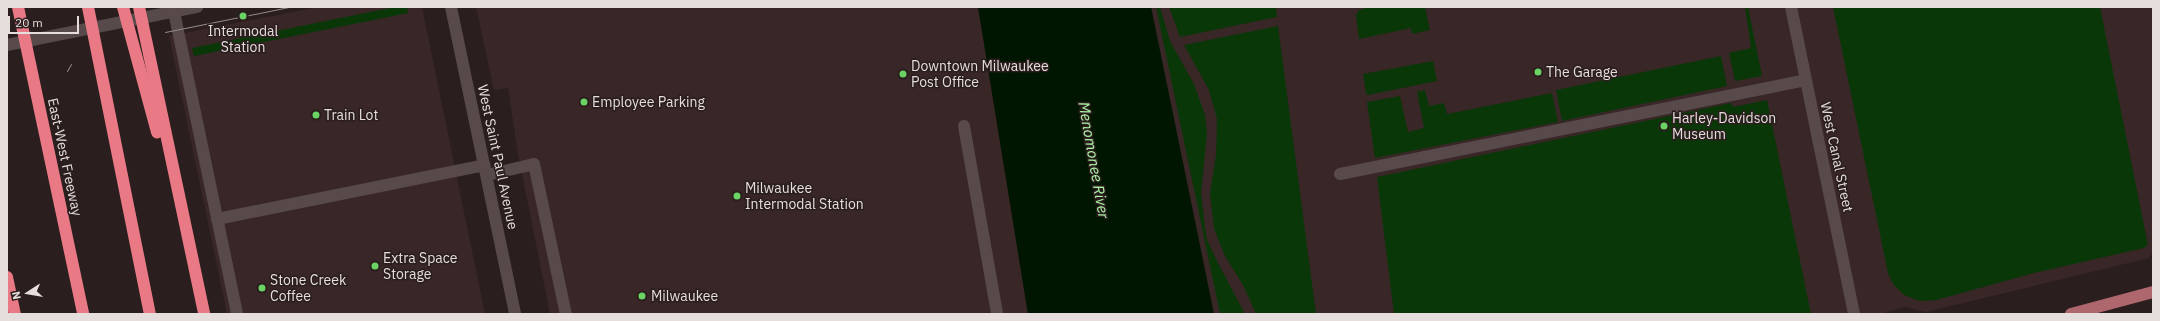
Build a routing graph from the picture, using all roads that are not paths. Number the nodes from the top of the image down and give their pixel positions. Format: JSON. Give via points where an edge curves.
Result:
{"nodes":[{"id":1,"x":18,"y":7,"type":"edge"},
{"id":2,"x":88,"y":7,"type":"edge"},
{"id":3,"x":123,"y":7,"type":"edge"},
{"id":4,"x":139,"y":7,"type":"edge"},
{"id":5,"x":197,"y":7,"type":"edge"},
{"id":6,"x":452,"y":7,"type":"edge"},
{"id":7,"x":1791,"y":7,"type":"edge"},
{"id":8,"x":173,"y":9,"type":"edge"},
{"id":9,"x":7,"y":45,"type":"edge"},
{"id":10,"x":1806,"y":80,"type":"junction"},
{"id":11,"x":964,"y":126,"type":"dead end"},
{"id":12,"x":486,"y":170,"type":"junction"},
{"id":13,"x":1340,"y":174,"type":"dead end"},
{"id":14,"x":217,"y":219,"type":"junction"},
{"id":15,"x":186,"y":237,"type":"junction"},
{"id":16,"x":7,"y":277,"type":"edge"},
{"id":17,"x":2153,"y":292,"type":"edge"},
{"id":18,"x":15,"y":314,"type":"edge"},
{"id":19,"x":83,"y":314,"type":"edge"},
{"id":20,"x":150,"y":314,"type":"edge"},
{"id":21,"x":204,"y":314,"type":"edge"},
{"id":22,"x":237,"y":314,"type":"edge"},
{"id":23,"x":515,"y":314,"type":"edge"},
{"id":24,"x":566,"y":314,"type":"edge"},
{"id":25,"x":997,"y":314,"type":"edge"},
{"id":26,"x":1854,"y":314,"type":"edge"},
{"id":27,"x":2071,"y":314,"type":"edge"}],
"edges":[{"from":1,"to":19,"type":"highway","name":"East-West Freeway"},
{"from":2,"to":20,"type":"highway"},
{"from":3,"to":15,"type":"highway"},
{"from":4,"to":15,"type":"highway"},
{"from":5,"to":8,"type":"street"},
{"from":6,"to":12,"type":"street","name":"West Saint Paul Avenue"},
{"from":7,"to":10,"type":"street","name":"West Canal Street"},
{"from":8,"to":9,"type":"street"},
{"from":8,"to":14,"type":"street"},
{"from":10,"to":13,"type":"street"},
{"from":10,"to":26,"type":"street","name":"West Canal Street"},
{"from":11,"to":25,"type":"street"},
{"from":12,"to":14,"type":"street"},
{"from":12,"to":23,"type":"street","name":"West Saint Paul Avenue"},
{"from":12,"to":24,"type":"street","via":[[534,164]]},
{"from":14,"to":22,"type":"street"},
{"from":15,"to":21,"type":"highway"},
{"from":16,"to":18,"type":"highway"},
{"from":17,"to":27,"type":"main road"}]}
